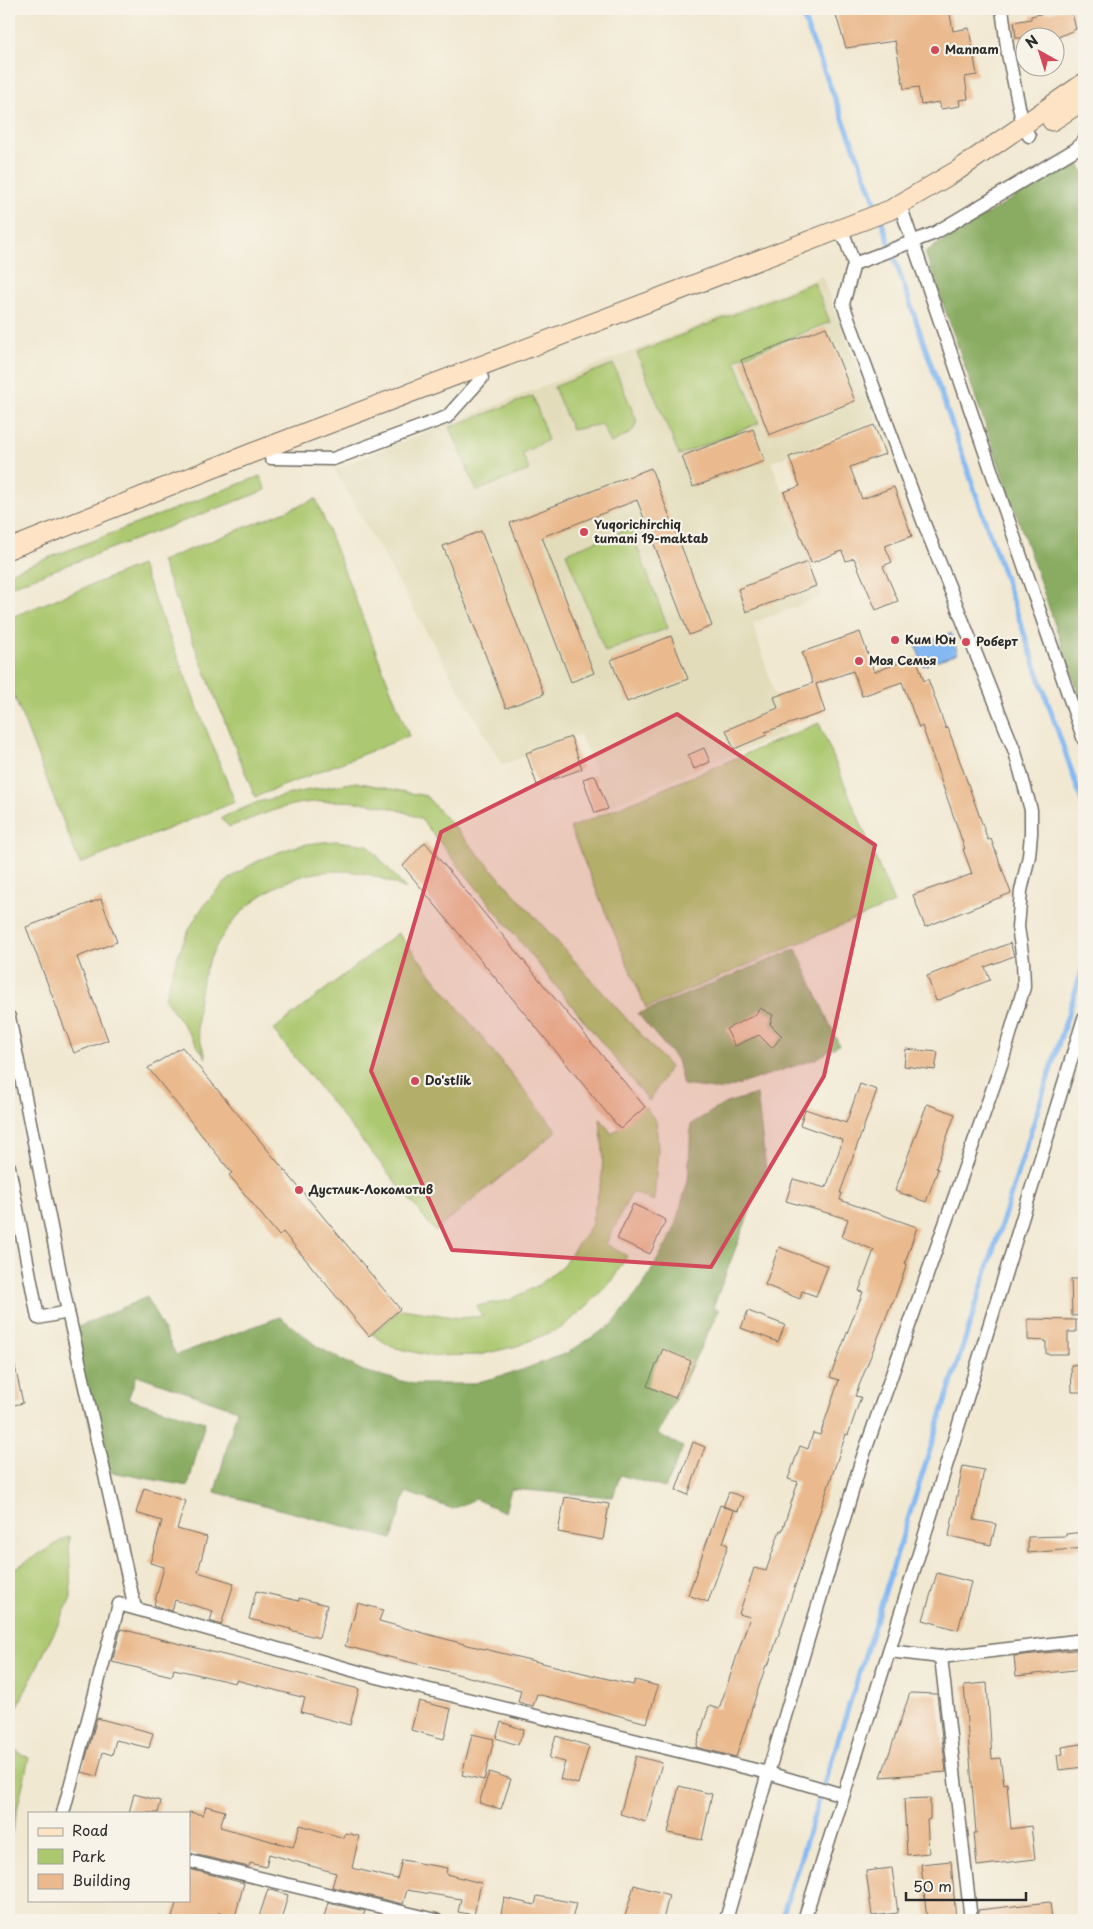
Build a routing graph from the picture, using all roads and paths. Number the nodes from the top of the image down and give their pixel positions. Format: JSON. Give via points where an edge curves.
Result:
{"nodes":[{"id":1,"x":1002,"y":9,"type":"edge"},
{"id":2,"x":1084,"y":83,"type":"edge"},
{"id":3,"x":1084,"y":100,"type":"edge"},
{"id":4,"x":1026,"y":131,"type":"junction"},
{"id":5,"x":1082,"y":149,"type":"edge"},
{"id":6,"x":897,"y":212,"type":"junction"},
{"id":7,"x":846,"y":233,"type":"junction"},
{"id":8,"x":912,"y":242,"type":"junction"},
{"id":9,"x":854,"y":264,"type":"junction"},
{"id":10,"x":9,"y":549,"type":"edge"},
{"id":11,"x":9,"y":562,"type":"edge"},
{"id":12,"x":1084,"y":740,"type":"edge"},
{"id":13,"x":9,"y":1017,"type":"edge"},
{"id":14,"x":1084,"y":1018,"type":"edge"},
{"id":15,"x":9,"y":1168,"type":"edge"},
{"id":16,"x":68,"y":1312,"type":"junction"},
{"id":17,"x":135,"y":1608,"type":"junction"},
{"id":18,"x":1084,"y":1640,"type":"edge"},
{"id":19,"x":890,"y":1650,"type":"junction"},
{"id":20,"x":940,"y":1657,"type":"junction"},
{"id":21,"x":768,"y":1772,"type":"junction"},
{"id":22,"x":843,"y":1795,"type":"junction"},
{"id":23,"x":63,"y":1812,"type":"edge"},
{"id":24,"x":190,"y":1861,"type":"edge"},
{"id":25,"x":436,"y":1920,"type":"edge"},
{"id":26,"x":726,"y":1920,"type":"edge"},
{"id":27,"x":804,"y":1920,"type":"edge"},
{"id":28,"x":971,"y":1920,"type":"edge"}],
"edges":[{"from":1,"to":4,"type":"street","via":[[1008,54]]},
{"from":2,"to":4,"type":"main road"},
{"from":3,"to":4,"type":"main road"},
{"from":4,"to":6,"type":"main road","via":[[958,170]]},
{"from":5,"to":8,"type":"street","via":[[935,233]]},
{"from":6,"to":7,"type":"main road"},
{"from":6,"to":8,"type":"street"},
{"from":7,"to":9,"type":"street"},
{"from":7,"to":10,"type":"main road","via":[[252,453]]},
{"from":7,"to":11,"type":"main road","via":[[720,288],[271,458]]},
{"from":8,"to":9,"type":"street"},
{"from":8,"to":12,"type":"street"},
{"from":9,"to":21,"type":"street","via":[[843,304],[923,521],[1015,752],[1031,810],[1018,927],[1024,987],[1001,1065],[860,1465]]},
{"from":13,"to":16,"type":"street"},
{"from":14,"to":19,"type":"street"},
{"from":15,"to":16,"type":"street","via":[[38,1318]]},
{"from":16,"to":17,"type":"street"},
{"from":17,"to":21,"type":"street","via":[[372,1676]]},
{"from":17,"to":23,"type":"street","via":[[119,1604]]},
{"from":18,"to":20,"type":"street"},
{"from":19,"to":20,"type":"street"},
{"from":19,"to":22,"type":"street"},
{"from":20,"to":28,"type":"street"},
{"from":21,"to":22,"type":"street"},
{"from":21,"to":26,"type":"street"},
{"from":22,"to":27,"type":"street"},
{"from":24,"to":25,"type":"street"}]}
